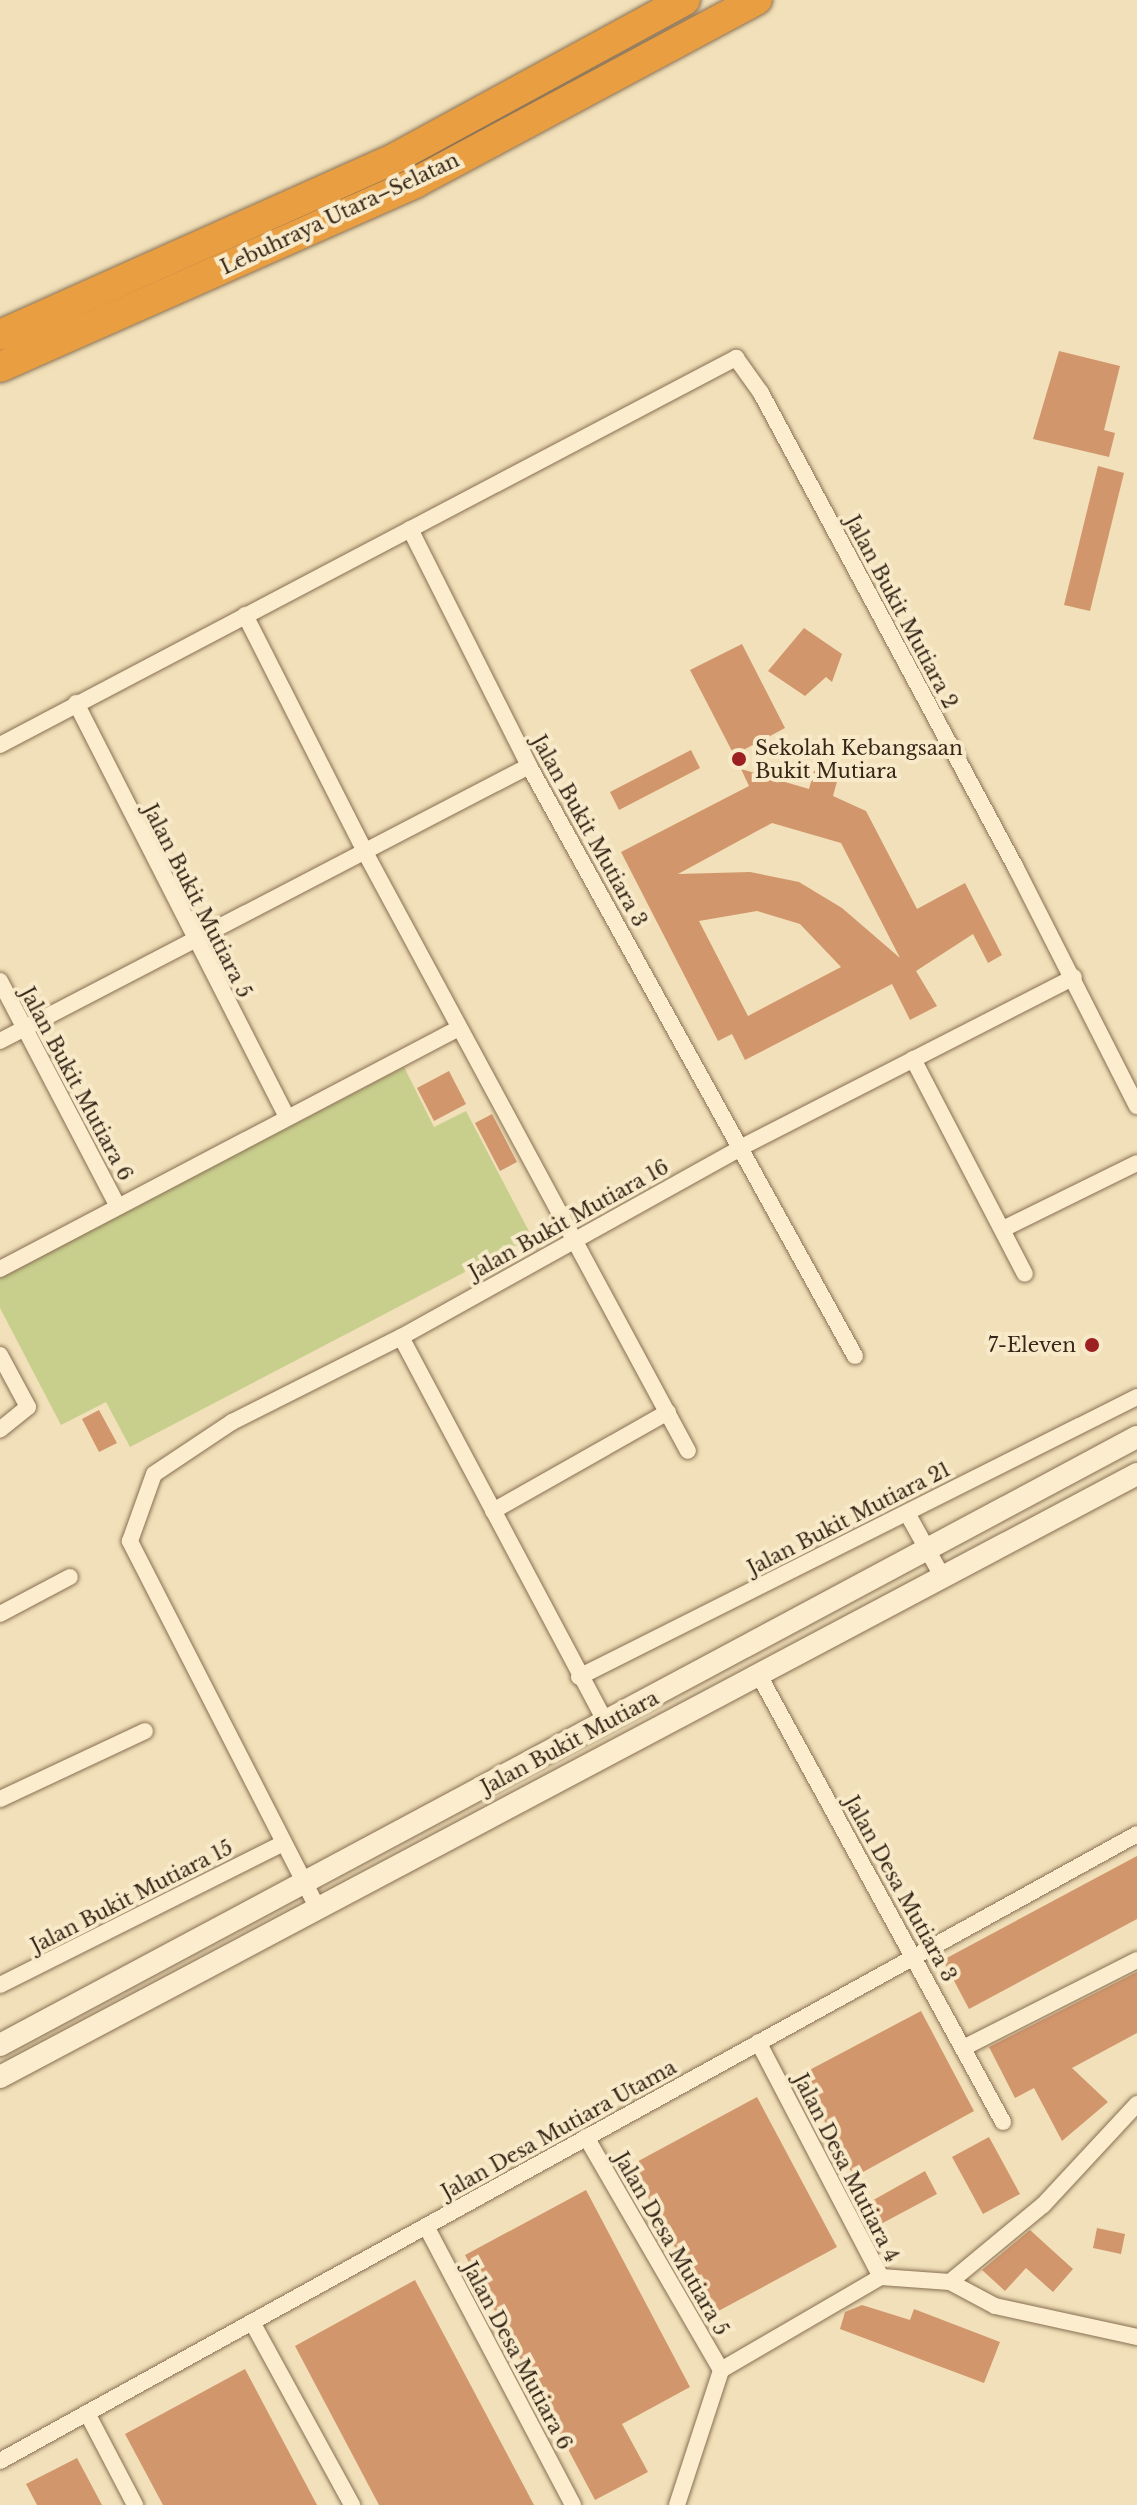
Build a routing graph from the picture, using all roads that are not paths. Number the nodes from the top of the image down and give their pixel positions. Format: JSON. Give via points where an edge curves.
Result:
{"nodes":[{"id":1,"x":685,"y":0,"type":"edge"},
{"id":2,"x":757,"y":0,"type":"edge"},
{"id":3,"x":0,"y":335,"type":"edge"},
{"id":4,"x":0,"y":367,"type":"edge"},
{"id":5,"x":410,"y":529,"type":"junction"},
{"id":6,"x":245,"y":615,"type":"junction"},
{"id":7,"x":76,"y":703,"type":"junction"},
{"id":8,"x":0,"y":745,"type":"edge"},
{"id":9,"x":529,"y":766,"type":"junction"},
{"id":10,"x":366,"y":854,"type":"junction"},
{"id":11,"x":193,"y":941,"type":"junction"},
{"id":12,"x":1074,"y":977,"type":"junction"},
{"id":13,"x":0,"y":981,"type":"edge"},
{"id":14,"x":459,"y":1028,"type":"junction"},
{"id":15,"x":23,"y":1029,"type":"junction"},
{"id":16,"x":0,"y":1041,"type":"edge"},
{"id":17,"x":913,"y":1059,"type":"junction"},
{"id":18,"x":1137,"y":1106,"type":"edge"},
{"id":19,"x":286,"y":1116,"type":"junction"},
{"id":20,"x":740,"y":1148,"type":"junction"},
{"id":21,"x":1137,"y":1163,"type":"edge"},
{"id":22,"x":117,"y":1205,"type":"junction"},
{"id":23,"x":1003,"y":1229,"type":"junction"},
{"id":24,"x":573,"y":1241,"type":"junction"},
{"id":25,"x":0,"y":1269,"type":"edge"},
{"id":26,"x":1025,"y":1274,"type":"dead end"},
{"id":27,"x":401,"y":1337,"type":"junction"},
{"id":28,"x":0,"y":1355,"type":"edge"},
{"id":29,"x":855,"y":1356,"type":"dead end"},
{"id":30,"x":1137,"y":1397,"type":"edge"},
{"id":31,"x":668,"y":1412,"type":"junction"},
{"id":32,"x":0,"y":1430,"type":"edge"},
{"id":33,"x":1137,"y":1437,"type":"edge"},
{"id":34,"x":688,"y":1451,"type":"dead end"},
{"id":35,"x":1137,"y":1474,"type":"edge"},
{"id":36,"x":493,"y":1511,"type":"junction"},
{"id":37,"x":907,"y":1513,"type":"junction"},
{"id":38,"x":926,"y":1550,"type":"junction"},
{"id":39,"x":70,"y":1577,"type":"dead end"},
{"id":40,"x":943,"y":1578,"type":"junction"},
{"id":41,"x":0,"y":1614,"type":"edge"},
{"id":42,"x":768,"y":1634,"type":"junction"},
{"id":43,"x":710,"y":1666,"type":"junction"},
{"id":44,"x":579,"y":1677,"type":"junction"},
{"id":45,"x":760,"y":1677,"type":"junction"},
{"id":46,"x":607,"y":1724,"type":"junction"},
{"id":47,"x":145,"y":1731,"type":"dead end"},
{"id":48,"x":0,"y":1799,"type":"edge"},
{"id":49,"x":1137,"y":1834,"type":"edge"},
{"id":50,"x":282,"y":1844,"type":"junction"},
{"id":51,"x":304,"y":1883,"type":"junction"},
{"id":52,"x":316,"y":1905,"type":"junction"},
{"id":53,"x":915,"y":1957,"type":"junction"},
{"id":54,"x":1137,"y":1960,"type":"edge"},
{"id":55,"x":0,"y":1985,"type":"edge"},
{"id":56,"x":758,"y":2042,"type":"junction"},
{"id":57,"x":0,"y":2045,"type":"edge"},
{"id":58,"x":963,"y":2048,"type":"junction"},
{"id":59,"x":6,"y":2072,"type":"edge"},
{"id":60,"x":1137,"y":2104,"type":"edge"},
{"id":61,"x":1003,"y":2122,"type":"dead end"},
{"id":62,"x":586,"y":2137,"type":"junction"},
{"id":63,"x":426,"y":2226,"type":"junction"},
{"id":64,"x":881,"y":2277,"type":"junction"},
{"id":65,"x":950,"y":2282,"type":"junction"},
{"id":66,"x":252,"y":2322,"type":"junction"},
{"id":67,"x":1137,"y":2337,"type":"edge"},
{"id":68,"x":721,"y":2370,"type":"junction"},
{"id":69,"x":87,"y":2413,"type":"junction"},
{"id":70,"x":0,"y":2461,"type":"edge"},
{"id":71,"x":135,"y":2505,"type":"edge"},
{"id":72,"x":352,"y":2505,"type":"edge"},
{"id":73,"x":573,"y":2505,"type":"edge"},
{"id":74,"x":677,"y":2505,"type":"edge"}],
"edges":[{"from":1,"to":3,"type":"highway","name":"Lebuhraya Utara–Selatan","via":[[397,157]]},
{"from":2,"to":4,"type":"highway","name":"Lebuhraya Utara–Selatan","via":[[415,183]]},
{"from":5,"to":6,"type":"street"},
{"from":5,"to":9,"type":"street","name":"Jalan Bukit Mutiara 3"},
{"from":5,"to":12,"type":"street","name":"Jalan Bukit Mutiara 2","via":[[725,359],[741,361]]},
{"from":6,"to":7,"type":"street"},
{"from":6,"to":10,"type":"street"},
{"from":7,"to":8,"type":"street"},
{"from":7,"to":11,"type":"street","name":"Jalan Bukit Mutiara 5"},
{"from":9,"to":10,"type":"street"},
{"from":9,"to":20,"type":"street","name":"Jalan Bukit Mutiara 3"},
{"from":10,"to":11,"type":"street"},
{"from":10,"to":14,"type":"street"},
{"from":11,"to":15,"type":"street"},
{"from":11,"to":19,"type":"street","name":"Jalan Bukit Mutiara 5"},
{"from":12,"to":17,"type":"street","name":"Jalan Bukit Mutiara 16"},
{"from":12,"to":18,"type":"street","name":"Jalan Bukit Mutiara 2"},
{"from":13,"to":15,"type":"street","name":"Jalan Bukit Mutiara 6"},
{"from":14,"to":19,"type":"street"},
{"from":14,"to":24,"type":"street"},
{"from":15,"to":16,"type":"street"},
{"from":15,"to":22,"type":"street","name":"Jalan Bukit Mutiara 6"},
{"from":17,"to":20,"type":"street","name":"Jalan Bukit Mutiara 16"},
{"from":17,"to":23,"type":"street"},
{"from":19,"to":22,"type":"street"},
{"from":20,"to":24,"type":"street","name":"Jalan Bukit Mutiara 16"},
{"from":20,"to":29,"type":"street","name":"Jalan Bukit Mutiara 3"},
{"from":21,"to":23,"type":"street"},
{"from":22,"to":25,"type":"street"},
{"from":23,"to":26,"type":"street"},
{"from":24,"to":27,"type":"street","name":"Jalan Bukit Mutiara 16"},
{"from":24,"to":31,"type":"street"},
{"from":27,"to":36,"type":"street"},
{"from":27,"to":50,"type":"street","name":"Jalan Bukit Mutiara 16","via":[[232,1422],[154,1474],[130,1541]]},
{"from":28,"to":32,"type":"street","via":[[28,1407]]},
{"from":30,"to":37,"type":"street","name":"Jalan Bukit Mutiara 21"},
{"from":31,"to":34,"type":"street"},
{"from":31,"to":36,"type":"street"},
{"from":33,"to":38,"type":"street","name":"Jalan Bukit Mutiara"},
{"from":35,"to":40,"type":"street","name":"Jalan Bukit Mutiara"},
{"from":36,"to":44,"type":"street"},
{"from":37,"to":38,"type":"street"},
{"from":37,"to":44,"type":"street","name":"Jalan Bukit Mutiara 21"},
{"from":38,"to":40,"type":"street"},
{"from":38,"to":42,"type":"street","name":"Jalan Bukit Mutiara"},
{"from":39,"to":41,"type":"street"},
{"from":40,"to":45,"type":"street","name":"Jalan Bukit Mutiara"},
{"from":42,"to":43,"type":"street","name":"Jalan Bukit Mutiara"},
{"from":42,"to":45,"type":"street","via":[[757,1662]]},
{"from":43,"to":45,"type":"street","via":[[745,1668]]},
{"from":43,"to":46,"type":"street","name":"Jalan Bukit Mutiara"},
{"from":44,"to":46,"type":"street"},
{"from":45,"to":52,"type":"street","name":"Jalan Bukit Mutiara"},
{"from":45,"to":53,"type":"street","name":"Jalan Desa Mutiara 3"},
{"from":46,"to":51,"type":"street","name":"Jalan Bukit Mutiara"},
{"from":47,"to":48,"type":"street"},
{"from":49,"to":53,"type":"street","name":"Jalan Desa Mutiara Utama"},
{"from":50,"to":51,"type":"street"},
{"from":50,"to":55,"type":"street","name":"Jalan Bukit Mutiara 15"},
{"from":51,"to":52,"type":"street"},
{"from":51,"to":57,"type":"street","name":"Jalan Bukit Mutiara"},
{"from":52,"to":59,"type":"street","name":"Jalan Bukit Mutiara"},
{"from":53,"to":56,"type":"street","name":"Jalan Desa Mutiara Utama"},
{"from":53,"to":58,"type":"street","name":"Jalan Desa Mutiara 3"},
{"from":54,"to":58,"type":"street"},
{"from":56,"to":62,"type":"street","name":"Jalan Desa Mutiara Utama"},
{"from":56,"to":64,"type":"street","name":"Jalan Desa Mutiara 4"},
{"from":58,"to":61,"type":"street","name":"Jalan Desa Mutiara 3"},
{"from":60,"to":65,"type":"street","via":[[1043,2205]]},
{"from":62,"to":63,"type":"street","name":"Jalan Desa Mutiara Utama"},
{"from":62,"to":68,"type":"street","name":"Jalan Desa Mutiara 5"},
{"from":63,"to":66,"type":"street","name":"Jalan Desa Mutiara Utama"},
{"from":63,"to":73,"type":"street","name":"Jalan Desa Mutiara 6"},
{"from":64,"to":65,"type":"street"},
{"from":64,"to":68,"type":"street","name":"Jalan Desa Mutiara 4"},
{"from":65,"to":67,"type":"street","via":[[995,2306]]},
{"from":66,"to":69,"type":"street","name":"Jalan Desa Mutiara Utama"},
{"from":66,"to":72,"type":"street"},
{"from":68,"to":74,"type":"street"},
{"from":69,"to":70,"type":"street","name":"Jalan Desa Mutiara Utama"},
{"from":69,"to":71,"type":"street"}]}
